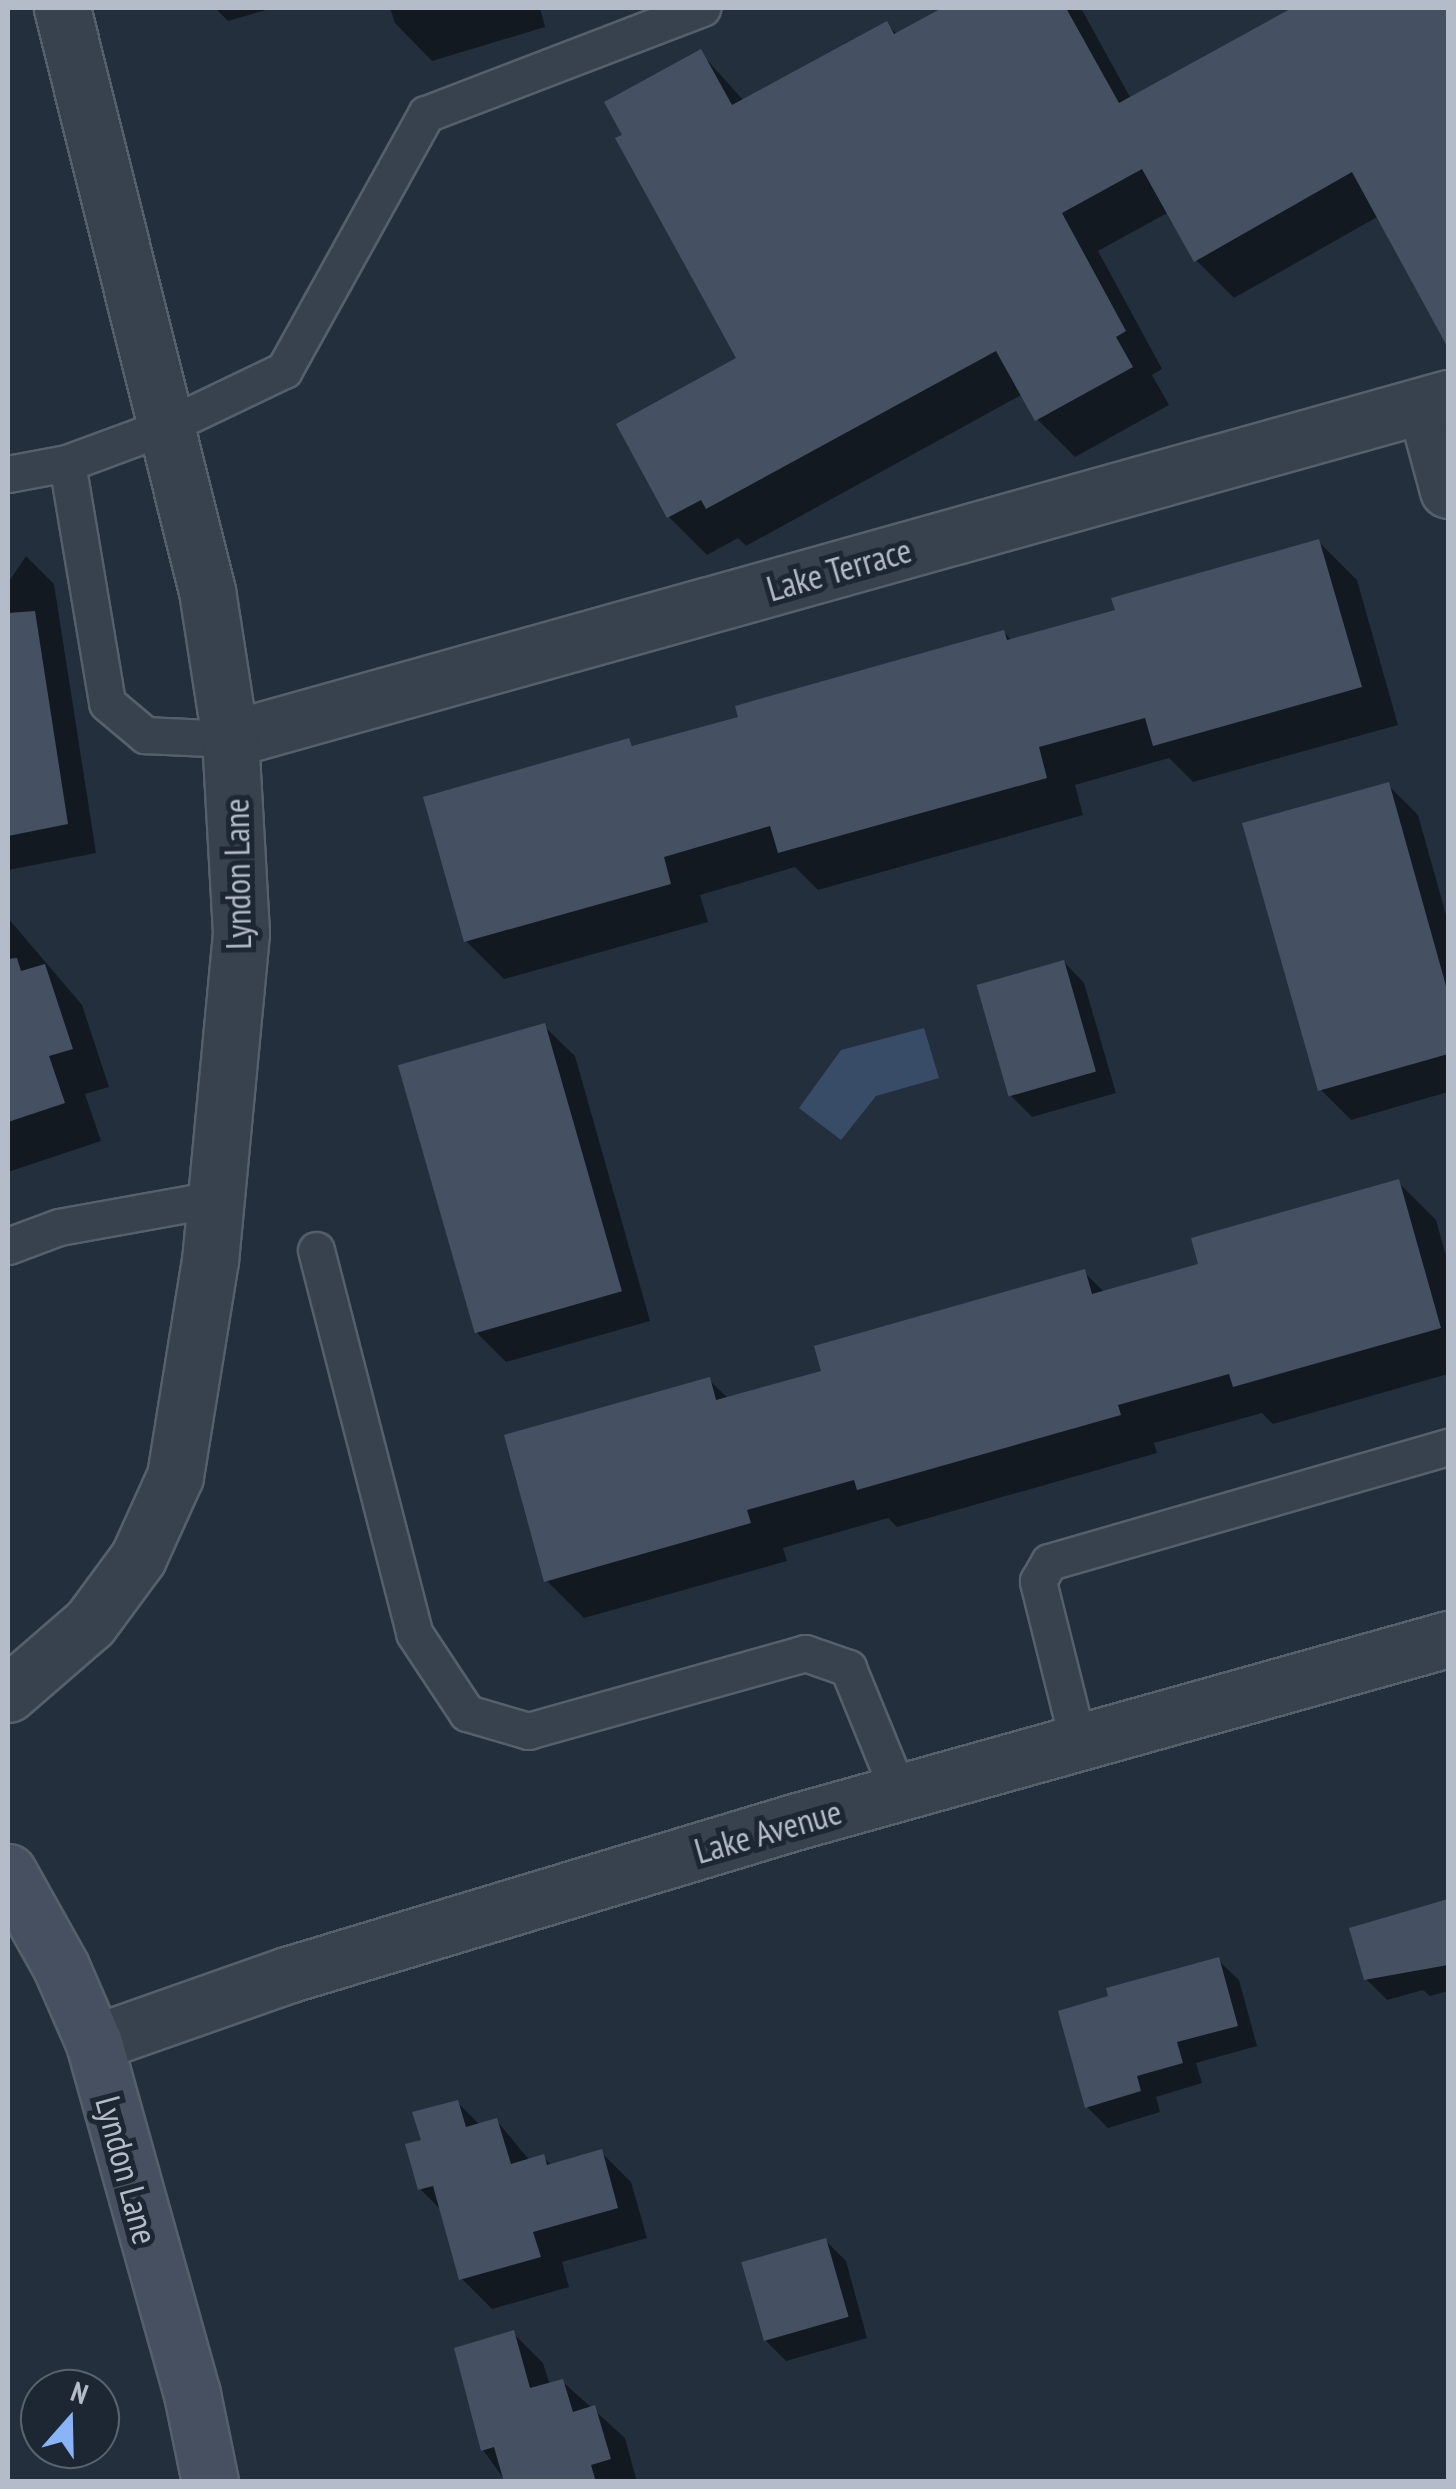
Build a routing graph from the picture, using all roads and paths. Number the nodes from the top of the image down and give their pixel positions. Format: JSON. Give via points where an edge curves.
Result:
{"nodes":[{"id":1,"x":62,"y":8,"type":"edge"},
{"id":2,"x":702,"y":8,"type":"edge"},
{"id":3,"x":1437,"y":401,"type":"edge"},
{"id":4,"x":167,"y":426,"type":"junction"},
{"id":5,"x":67,"y":463,"type":"junction"},
{"id":6,"x":8,"y":474,"type":"edge"},
{"id":7,"x":1448,"y":490,"type":"edge"},
{"id":8,"x":230,"y":739,"type":"junction"},
{"id":9,"x":215,"y":1199,"type":"junction"},
{"id":10,"x":8,"y":1246,"type":"edge"},
{"id":11,"x":316,"y":1250,"type":"dead end"},
{"id":12,"x":1448,"y":1447,"type":"edge"},
{"id":13,"x":1448,"y":1639,"type":"edge"},
{"id":14,"x":8,"y":1694,"type":"edge"},
{"id":15,"x":1078,"y":1742,"type":"junction"},
{"id":16,"x":900,"y":1793,"type":"junction"},
{"id":17,"x":8,"y":1872,"type":"edge"},
{"id":18,"x":94,"y":2043,"type":"junction"},
{"id":19,"x":210,"y":2482,"type":"edge"}],
"edges":[{"from":1,"to":4,"type":"street","name":"Lyndon Lane"},
{"from":2,"to":4,"type":"lane","via":[[426,114],[284,370]]},
{"from":3,"to":7,"type":"street"},
{"from":3,"to":8,"type":"street","name":"Lake Terrace"},
{"from":4,"to":5,"type":"lane"},
{"from":4,"to":8,"type":"street","name":"Lyndon Lane","via":[[207,591]]},
{"from":5,"to":6,"type":"lane"},
{"from":5,"to":8,"type":"lane","via":[[107,703],[144,735]]},
{"from":8,"to":9,"type":"street","name":"Lyndon Lane","via":[[241,932]]},
{"from":9,"to":10,"type":"lane","via":[[58,1227]]},
{"from":9,"to":14,"type":"street","name":"Lyndon Lane","via":[[175,1476],[138,1558],[90,1623]]},
{"from":11,"to":16,"type":"lane","via":[[414,1633],[468,1713],[528,1730],[806,1652],[848,1668]]},
{"from":12,"to":15,"type":"lane","via":[[1049,1562],[1038,1582]]},
{"from":13,"to":15,"type":"street","name":"Lake Avenue"},
{"from":15,"to":16,"type":"street","name":"Lake Avenue"},
{"from":16,"to":18,"type":"street","name":"Lake Avenue","via":[[287,1975]]},
{"from":17,"to":18,"type":"main road","name":"Lyndon Lane","via":[[62,1967]]},
{"from":18,"to":19,"type":"main road","name":"Lyndon Lane","via":[[192,2394]]}]}
